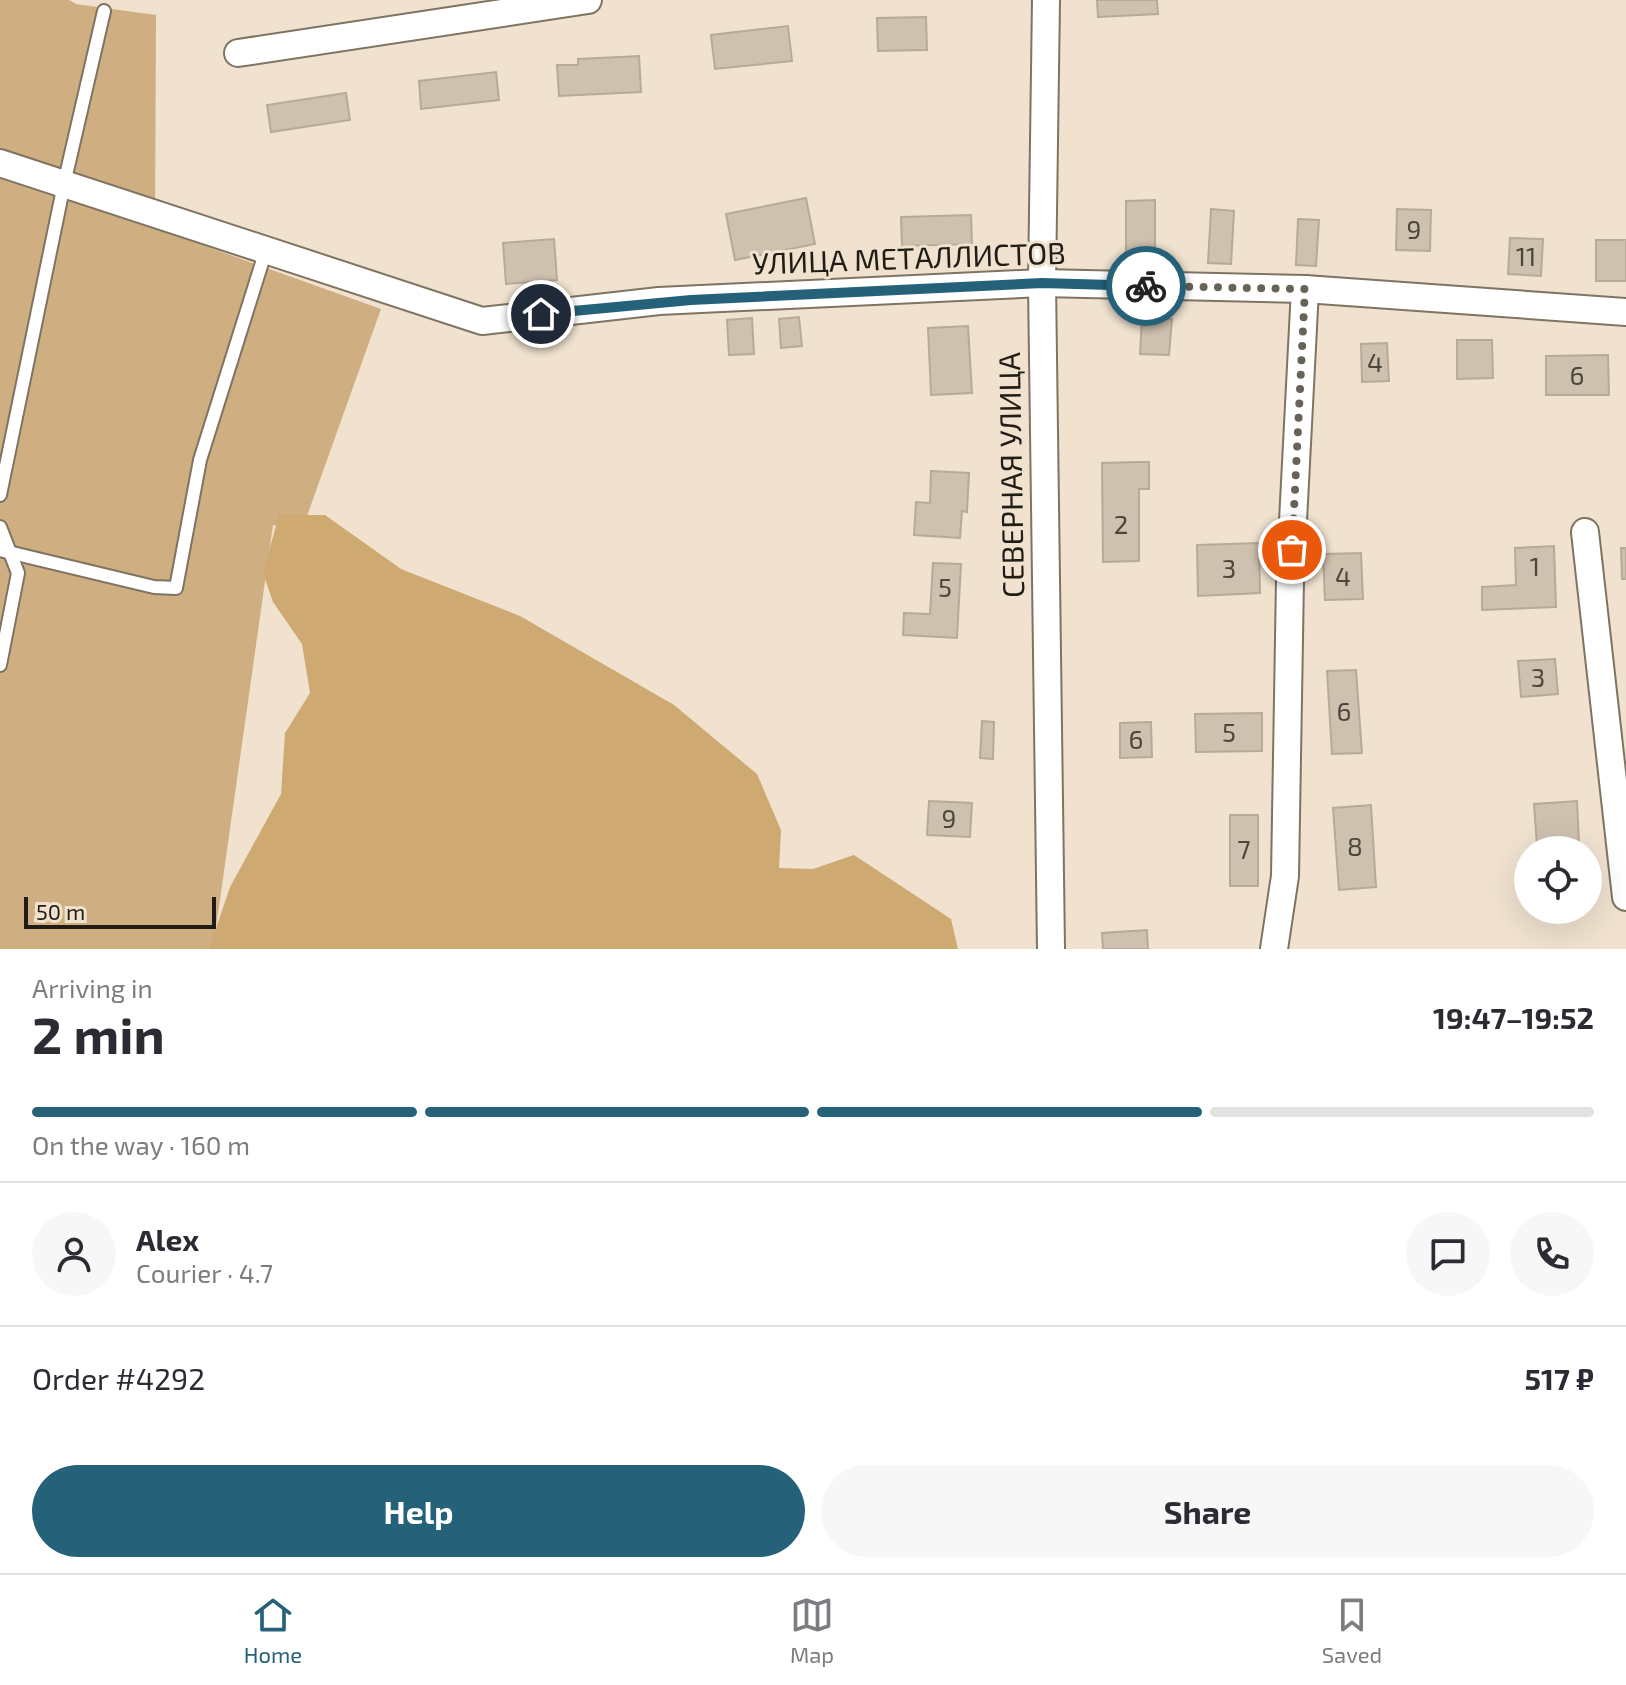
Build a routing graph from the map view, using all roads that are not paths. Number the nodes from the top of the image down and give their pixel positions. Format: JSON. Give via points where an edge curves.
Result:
{"nodes":[{"id":1,"x":588,"y":0,"type":"edge"},
{"id":2,"x":1046,"y":0,"type":"edge"},
{"id":3,"x":104,"y":11,"type":"dead end"},
{"id":4,"x":238,"y":53,"type":"dead end"},
{"id":5,"x":0,"y":163,"type":"edge"},
{"id":6,"x":64,"y":184,"type":"junction"},
{"id":7,"x":266,"y":250,"type":"junction"},
{"id":8,"x":1042,"y":283,"type":"junction"},
{"id":9,"x":1305,"y":289,"type":"junction"},
{"id":10,"x":1626,"y":312,"type":"edge"},
{"id":11,"x":0,"y":495,"type":"edge"},
{"id":12,"x":0,"y":527,"type":"edge"},
{"id":13,"x":1585,"y":532,"type":"dead end"},
{"id":14,"x":5,"y":551,"type":"edge"},
{"id":15,"x":0,"y":665,"type":"edge"},
{"id":16,"x":1626,"y":897,"type":"edge"},
{"id":17,"x":1051,"y":949,"type":"edge"},
{"id":18,"x":1274,"y":949,"type":"edge"}],
"edges":[{"from":1,"to":4,"type":"street"},
{"from":2,"to":8,"type":"street","name":"СЕВЕРНАЯ УЛИЦА"},
{"from":3,"to":6,"type":"lane"},
{"from":5,"to":6,"type":"street"},
{"from":6,"to":7,"type":"street"},
{"from":6,"to":11,"type":"lane"},
{"from":7,"to":8,"type":"street","name":"УЛИЦА МЕТАЛЛИСТОВ","via":[[482,321],[659,301]]},
{"from":7,"to":14,"type":"lane","via":[[200,460],[176,588]]},
{"from":8,"to":9,"type":"street","name":"УЛИЦА МЕТАЛЛИСТОВ"},
{"from":8,"to":17,"type":"street","name":"СЕВЕРНАЯ УЛИЦА"},
{"from":9,"to":10,"type":"street","name":"УЛИЦА МЕТАЛЛИСТОВ"},
{"from":9,"to":18,"type":"street","via":[[1290,579],[1285,876]]},
{"from":12,"to":14,"type":"lane"},
{"from":13,"to":16,"type":"street"},
{"from":14,"to":15,"type":"lane","via":[[18,573]]}]}
